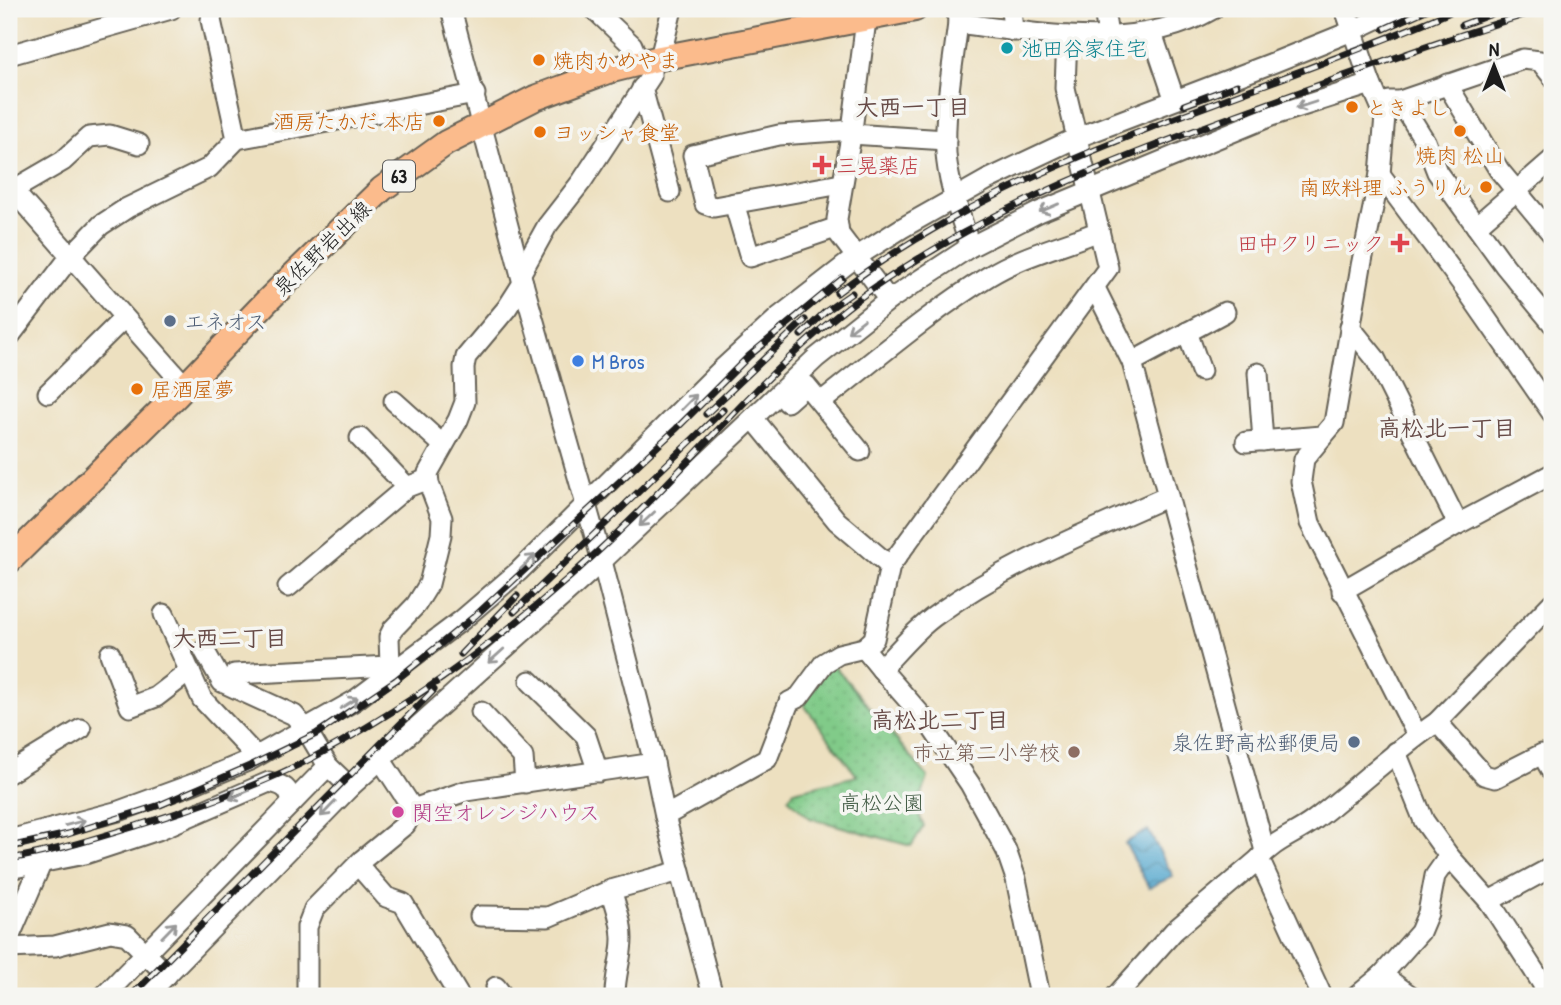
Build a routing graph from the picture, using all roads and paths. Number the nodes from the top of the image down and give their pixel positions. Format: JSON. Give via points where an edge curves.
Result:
{"nodes":[{"id":1,"x":172,"y":9,"type":"edge"},
{"id":2,"x":213,"y":9,"type":"edge"},
{"id":3,"x":452,"y":9,"type":"edge"},
{"id":4,"x":594,"y":9,"type":"edge"},
{"id":5,"x":672,"y":9,"type":"edge"},
{"id":6,"x":915,"y":9,"type":"edge"},
{"id":7,"x":1011,"y":9,"type":"edge"},
{"id":8,"x":1104,"y":9,"type":"edge"},
{"id":9,"x":1213,"y":9,"type":"edge"},
{"id":10,"x":1345,"y":9,"type":"edge"},
{"id":11,"x":1398,"y":9,"type":"edge"},
{"id":12,"x":957,"y":16,"type":"edge"},
{"id":13,"x":866,"y":20,"type":"junction"},
{"id":14,"x":1013,"y":31,"type":"junction"},
{"id":15,"x":1352,"y":31,"type":"junction"},
{"id":16,"x":1152,"y":33,"type":"junction"},
{"id":17,"x":1068,"y":36,"type":"junction"},
{"id":18,"x":1108,"y":36,"type":"junction"},
{"id":19,"x":9,"y":55,"type":"edge"},
{"id":20,"x":650,"y":60,"type":"junction"},
{"id":21,"x":1546,"y":69,"type":"edge"},
{"id":22,"x":1447,"y":84,"type":"junction"},
{"id":23,"x":642,"y":88,"type":"junction"},
{"id":24,"x":1172,"y":92,"type":"dead end"},
{"id":25,"x":1375,"y":93,"type":"junction"},
{"id":26,"x":475,"y":94,"type":"junction"},
{"id":27,"x":1400,"y":101,"type":"junction"},
{"id":28,"x":483,"y":123,"type":"junction"},
{"id":29,"x":851,"y":132,"type":"junction"},
{"id":30,"x":1076,"y":138,"type":"junction"},
{"id":31,"x":237,"y":139,"type":"junction"},
{"id":32,"x":946,"y":141,"type":"junction"},
{"id":33,"x":139,"y":144,"type":"dead end"},
{"id":34,"x":1552,"y":160,"type":"edge"},
{"id":35,"x":1380,"y":174,"type":"junction"},
{"id":36,"x":841,"y":184,"type":"junction"},
{"id":37,"x":1090,"y":191,"type":"junction"},
{"id":38,"x":1515,"y":191,"type":"junction"},
{"id":39,"x":670,"y":192,"type":"dead end"},
{"id":40,"x":12,"y":193,"type":"edge"},
{"id":41,"x":955,"y":199,"type":"junction"},
{"id":42,"x":734,"y":203,"type":"junction"},
{"id":43,"x":1476,"y":226,"type":"junction"},
{"id":44,"x":838,"y":227,"type":"junction"},
{"id":45,"x":1099,"y":231,"type":"junction"},
{"id":46,"x":1552,"y":234,"type":"edge"},
{"id":47,"x":970,"y":247,"type":"junction"},
{"id":48,"x":70,"y":257,"type":"junction"},
{"id":49,"x":856,"y":257,"type":"junction"},
{"id":50,"x":522,"y":278,"type":"junction"},
{"id":51,"x":1095,"y":288,"type":"junction"},
{"id":52,"x":889,"y":300,"type":"junction"},
{"id":53,"x":1225,"y":312,"type":"dead end"},
{"id":54,"x":124,"y":318,"type":"junction"},
{"id":55,"x":1552,"y":323,"type":"edge"},
{"id":56,"x":1350,"y":327,"type":"junction"},
{"id":57,"x":1187,"y":332,"type":"junction"},
{"id":58,"x":9,"y":337,"type":"edge"},
{"id":59,"x":1132,"y":362,"type":"junction"},
{"id":60,"x":1201,"y":371,"type":"dead end"},
{"id":61,"x":1258,"y":373,"type":"dead end"},
{"id":62,"x":185,"y":386,"type":"junction"},
{"id":63,"x":48,"y":393,"type":"dead end"},
{"id":64,"x":394,"y":401,"type":"dead end"},
{"id":65,"x":821,"y":402,"type":"junction"},
{"id":66,"x":1552,"y":413,"type":"edge"},
{"id":67,"x":757,"y":422,"type":"junction"},
{"id":68,"x":1322,"y":436,"type":"junction"},
{"id":69,"x":360,"y":438,"type":"dead end"},
{"id":70,"x":443,"y":445,"type":"junction"},
{"id":71,"x":738,"y":449,"type":"dead end"},
{"id":72,"x":860,"y":451,"type":"dead end"},
{"id":73,"x":1552,"y":474,"type":"edge"},
{"id":74,"x":428,"y":479,"type":"junction"},
{"id":75,"x":407,"y":487,"type":"junction"},
{"id":76,"x":1168,"y":496,"type":"junction"},
{"id":77,"x":585,"y":507,"type":"junction"},
{"id":78,"x":1458,"y":524,"type":"junction"},
{"id":79,"x":9,"y":561,"type":"edge"},
{"id":80,"x":602,"y":561,"type":"junction"},
{"id":81,"x":890,"y":566,"type":"junction"},
{"id":82,"x":289,"y":587,"type":"dead end"},
{"id":83,"x":1342,"y":591,"type":"junction"},
{"id":84,"x":1552,"y":603,"type":"edge"},
{"id":85,"x":164,"y":614,"type":"dead end"},
{"id":86,"x":864,"y":648,"type":"junction"},
{"id":87,"x":204,"y":650,"type":"dead end"},
{"id":88,"x":110,"y":654,"type":"dead end"},
{"id":89,"x":393,"y":668,"type":"junction"},
{"id":90,"x":881,"y":669,"type":"junction"},
{"id":91,"x":190,"y":671,"type":"junction"},
{"id":92,"x":234,"y":674,"type":"dead end"},
{"id":93,"x":530,"y":681,"type":"dead end"},
{"id":94,"x":481,"y":712,"type":"dead end"},
{"id":95,"x":1437,"y":722,"type":"junction"},
{"id":96,"x":81,"y":729,"type":"dead end"},
{"id":97,"x":306,"y":729,"type":"junction"},
{"id":98,"x":1417,"y":735,"type":"junction"},
{"id":99,"x":1396,"y":752,"type":"junction"},
{"id":100,"x":256,"y":756,"type":"junction"},
{"id":101,"x":381,"y":760,"type":"junction"},
{"id":102,"x":654,"y":763,"type":"junction"},
{"id":103,"x":328,"y":766,"type":"junction"},
{"id":104,"x":9,"y":772,"type":"edge"},
{"id":105,"x":598,"y":772,"type":"junction"},
{"id":106,"x":1552,"y":772,"type":"edge"},
{"id":107,"x":525,"y":783,"type":"junction"},
{"id":108,"x":350,"y":787,"type":"junction"},
{"id":109,"x":292,"y":803,"type":"junction"},
{"id":110,"x":413,"y":809,"type":"junction"},
{"id":111,"x":665,"y":816,"type":"junction"},
{"id":112,"x":9,"y":839,"type":"edge"},
{"id":113,"x":1262,"y":855,"type":"junction"},
{"id":114,"x":1449,"y":856,"type":"junction"},
{"id":115,"x":42,"y":862,"type":"junction"},
{"id":116,"x":358,"y":864,"type":"junction"},
{"id":117,"x":1552,"y":867,"type":"edge"},
{"id":118,"x":9,"y":869,"type":"edge"},
{"id":119,"x":680,"y":871,"type":"junction"},
{"id":120,"x":611,"y":890,"type":"junction"},
{"id":121,"x":1489,"y":901,"type":"junction"},
{"id":122,"x":480,"y":916,"type":"dead end"},
{"id":123,"x":9,"y":938,"type":"edge"},
{"id":124,"x":9,"y":948,"type":"edge"},
{"id":125,"x":146,"y":953,"type":"junction"},
{"id":126,"x":167,"y":975,"type":"junction"},
{"id":127,"x":1382,"y":975,"type":"junction"},
{"id":128,"x":615,"y":994,"type":"dead end"},
{"id":129,"x":104,"y":996,"type":"edge"},
{"id":130,"x":146,"y":996,"type":"edge"},
{"id":131,"x":307,"y":996,"type":"edge"},
{"id":132,"x":459,"y":996,"type":"edge"},
{"id":133,"x":713,"y":996,"type":"edge"},
{"id":134,"x":1040,"y":996,"type":"edge"},
{"id":135,"x":1116,"y":996,"type":"edge"},
{"id":136,"x":1322,"y":996,"type":"edge"},
{"id":137,"x":1357,"y":996,"type":"edge"},
{"id":138,"x":1411,"y":996,"type":"edge"},
{"id":139,"x":1546,"y":996,"type":"edge"}],
"edges":[{"from":1,"to":19,"type":"street"},
{"from":2,"to":31,"type":"street","via":[[211,20]]},
{"from":3,"to":26,"type":"street"},
{"from":4,"to":20,"type":"street"},
{"from":5,"to":20,"type":"street"},
{"from":6,"to":13,"type":"main road","name":"泉佐野岩出線","number":"63"},
{"from":7,"to":14,"type":"street"},
{"from":8,"to":18,"type":"street"},
{"from":9,"to":16,"type":"street"},
{"from":10,"to":15,"type":"street"},
{"from":11,"to":15,"type":"street"},
{"from":12,"to":14,"type":"street"},
{"from":12,"to":32,"type":"street"},
{"from":13,"to":20,"type":"main road","name":"泉佐野岩出線","number":"63"},
{"from":13,"to":29,"type":"street"},
{"from":14,"to":17,"type":"street"},
{"from":15,"to":25,"type":"street"},
{"from":15,"to":30,"type":"street"},
{"from":16,"to":18,"type":"street"},
{"from":16,"to":24,"type":"street"},
{"from":17,"to":18,"type":"street"},
{"from":17,"to":30,"type":"street","via":[[1065,88]]},
{"from":20,"to":23,"type":"street","via":[[651,76]]},
{"from":20,"to":28,"type":"main road","name":"泉佐野岩出線","number":"63","via":[[536,98]]},
{"from":21,"to":22,"type":"street","via":[[1522,59]]},
{"from":22,"to":27,"type":"street"},
{"from":22,"to":38,"type":"street"},
{"from":23,"to":39,"type":"street"},
{"from":23,"to":50,"type":"street","via":[[547,226]]},
{"from":25,"to":27,"type":"street"},
{"from":25,"to":35,"type":"street","via":[[1385,116]]},
{"from":25,"to":37,"type":"street","one_way":true,"via":[[1271,116]]},
{"from":26,"to":28,"type":"street"},
{"from":26,"to":31,"type":"street"},
{"from":27,"to":43,"type":"street","via":[[1425,141],[1437,172]]},
{"from":28,"to":50,"type":"street"},
{"from":28,"to":62,"type":"main road","name":"泉佐野岩出線","number":"63","via":[[382,189]]},
{"from":29,"to":32,"type":"street"},
{"from":29,"to":36,"type":"street"},
{"from":29,"to":42,"type":"street","via":[[779,135],[693,155],[705,204]]},
{"from":30,"to":37,"type":"street"},
{"from":30,"to":41,"type":"street"},
{"from":31,"to":48,"type":"street","via":[[209,168],[100,225]]},
{"from":32,"to":41,"type":"street"},
{"from":33,"to":40,"type":"street","via":[[110,135],[89,137],[63,161]]},
{"from":34,"to":38,"type":"street"},
{"from":35,"to":56,"type":"street"},
{"from":35,"to":66,"type":"street"},
{"from":36,"to":42,"type":"street"},
{"from":36,"to":44,"type":"street"},
{"from":37,"to":45,"type":"street"},
{"from":37,"to":47,"type":"street","one_way":true},
{"from":38,"to":43,"type":"street"},
{"from":38,"to":46,"type":"street"},
{"from":40,"to":48,"type":"street"},
{"from":41,"to":47,"type":"street"},
{"from":41,"to":49,"type":"street"},
{"from":42,"to":44,"type":"street","via":[[750,257]]},
{"from":43,"to":55,"type":"street"},
{"from":44,"to":49,"type":"street","via":[[838,234]]},
{"from":45,"to":51,"type":"street","via":[[1108,268]]},
{"from":45,"to":65,"type":"street","via":[[990,275],[924,320]]},
{"from":47,"to":52,"type":"street"},
{"from":48,"to":54,"type":"street"},
{"from":48,"to":58,"type":"street"},
{"from":49,"to":52,"type":"street"},
{"from":77,"to":49,"type":"street","one_way":true,"via":[[720,371],[780,316]]},
{"from":50,"to":70,"type":"street","via":[[507,308],[466,357],[465,402]]},
{"from":50,"to":77,"type":"street"},
{"from":51,"to":59,"type":"street"},
{"from":51,"to":81,"type":"street"},
{"from":52,"to":67,"type":"street","one_way":true,"via":[[816,358]]},
{"from":53,"to":57,"type":"street"},
{"from":54,"to":62,"type":"street"},
{"from":54,"to":63,"type":"street"},
{"from":56,"to":68,"type":"street","via":[[1334,423]]},
{"from":56,"to":78,"type":"street","via":[[1375,358]]},
{"from":57,"to":59,"type":"street"},
{"from":57,"to":60,"type":"street"},
{"from":59,"to":76,"type":"street"},
{"from":61,"to":68,"type":"street","via":[[1254,442]]},
{"from":62,"to":79,"type":"main road","name":"泉佐野岩出線","number":"63"},
{"from":64,"to":70,"type":"street"},
{"from":65,"to":67,"type":"street","via":[[806,385]]},
{"from":65,"to":72,"type":"street"},
{"from":67,"to":71,"type":"street"},
{"from":67,"to":80,"type":"street","one_way":true},
{"from":67,"to":81,"type":"street","via":[[837,521]]},
{"from":68,"to":83,"type":"street","via":[[1304,459],[1301,481],[1310,523]]},
{"from":69,"to":75,"type":"street"},
{"from":70,"to":74,"type":"street"},
{"from":73,"to":78,"type":"street"},
{"from":74,"to":75,"type":"street"},
{"from":74,"to":89,"type":"street","via":[[442,518],[441,535],[429,584],[389,637]]},
{"from":75,"to":82,"type":"street"},
{"from":76,"to":90,"type":"street","via":[[976,589],[936,614]]},
{"from":76,"to":113,"type":"street"},
{"from":77,"to":80,"type":"street"},
{"from":89,"to":77,"type":"street","one_way":true,"via":[[462,620]]},
{"from":78,"to":83,"type":"street"},
{"from":80,"to":101,"type":"street","one_way":true},
{"from":80,"to":102,"type":"street"},
{"from":81,"to":86,"type":"street","via":[[874,639]]},
{"from":83,"to":98,"type":"street"},
{"from":84,"to":95,"type":"street"},
{"from":85,"to":91,"type":"street"},
{"from":86,"to":90,"type":"street"},
{"from":86,"to":111,"type":"street","via":[[824,663],[799,697],[789,702],[768,759]]},
{"from":87,"to":97,"type":"street","via":[[222,682],[294,715]]},
{"from":88,"to":91,"type":"street","via":[[130,707],[156,697]]},
{"from":89,"to":92,"type":"street"},
{"from":97,"to":89,"type":"street","one_way":true,"via":[[354,701]]},
{"from":90,"to":134,"type":"street","via":[[930,725],[970,784],[1006,850]]},
{"from":91,"to":100,"type":"street","via":[[202,699]]},
{"from":93,"to":105,"type":"street","via":[[586,736]]},
{"from":94,"to":107,"type":"street","via":[[523,757]]},
{"from":95,"to":98,"type":"street"},
{"from":95,"to":106,"type":"street","via":[[1484,775],[1495,778],[1542,754]]},
{"from":96,"to":104,"type":"street"},
{"from":97,"to":100,"type":"street"},
{"from":97,"to":103,"type":"street"},
{"from":98,"to":99,"type":"street"},
{"from":99,"to":113,"type":"street","via":[[1311,823]]},
{"from":99,"to":114,"type":"street","via":[[1424,821]]},
{"from":112,"to":100,"type":"street","one_way":true,"via":[[119,811]]},
{"from":101,"to":108,"type":"street"},
{"from":101,"to":110,"type":"street"},
{"from":102,"to":105,"type":"street"},
{"from":102,"to":111,"type":"street"},
{"from":103,"to":108,"type":"street"},
{"from":103,"to":109,"type":"street"},
{"from":105,"to":107,"type":"street"},
{"from":107,"to":110,"type":"street","via":[[466,791]]},
{"from":108,"to":126,"type":"street","one_way":true},
{"from":109,"to":115,"type":"street","one_way":true,"via":[[289,791],[269,782],[158,830],[85,854]]},
{"from":125,"to":109,"type":"street","one_way":true},
{"from":110,"to":116,"type":"street","via":[[406,824]]},
{"from":111,"to":119,"type":"street"},
{"from":113,"to":135,"type":"street","via":[[1174,931]]},
{"from":113,"to":136,"type":"street"},
{"from":114,"to":121,"type":"street"},
{"from":114,"to":127,"type":"street","via":[[1435,876],[1420,932]]},
{"from":115,"to":118,"type":"street"},
{"from":115,"to":123,"type":"street"},
{"from":116,"to":131,"type":"street","via":[[314,909],[307,927]]},
{"from":116,"to":132,"type":"street","via":[[386,897],[403,903]]},
{"from":117,"to":121,"type":"street"},
{"from":119,"to":120,"type":"street"},
{"from":119,"to":133,"type":"street"},
{"from":120,"to":122,"type":"street","via":[[548,917]]},
{"from":120,"to":128,"type":"street","via":[[622,941]]},
{"from":121,"to":139,"type":"street"},
{"from":124,"to":125,"type":"street","via":[[55,946],[110,932],[127,935]]},
{"from":125,"to":126,"type":"street"},
{"from":125,"to":129,"type":"street"},
{"from":126,"to":130,"type":"street"},
{"from":127,"to":137,"type":"street"},
{"from":127,"to":138,"type":"street"}]}
